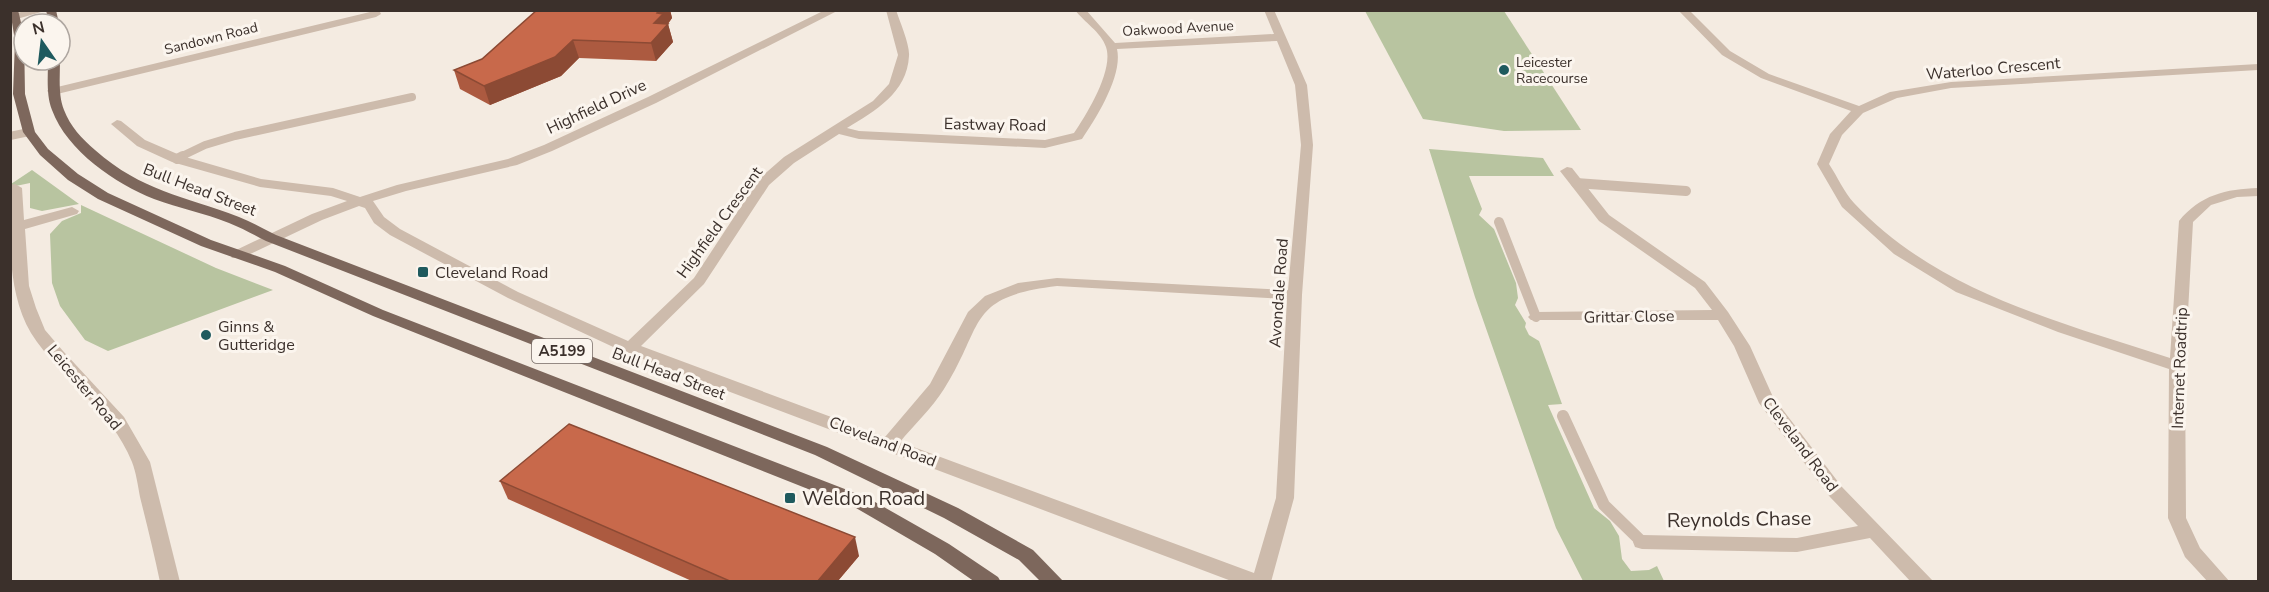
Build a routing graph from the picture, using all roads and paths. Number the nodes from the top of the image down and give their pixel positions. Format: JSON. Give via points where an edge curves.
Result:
{"nodes":[{"id":1,"x":834,"y":10,"type":"edge"},
{"id":2,"x":891,"y":10,"type":"edge"},
{"id":3,"x":1080,"y":10,"type":"edge"},
{"id":4,"x":1269,"y":10,"type":"edge"},
{"id":5,"x":1683,"y":10,"type":"edge"},
{"id":6,"x":375,"y":12,"type":"edge"},
{"id":7,"x":1282,"y":38,"type":"junction"},
{"id":8,"x":1112,"y":46,"type":"junction"},
{"id":9,"x":2259,"y":67,"type":"edge"},
{"id":10,"x":19,"y":72,"type":"edge"},
{"id":11,"x":54,"y":72,"type":"edge"},
{"id":12,"x":53,"y":91,"type":"junction"},
{"id":13,"x":412,"y":97,"type":"dead end"},
{"id":14,"x":1859,"y":110,"type":"junction"},
{"id":15,"x":117,"y":124,"type":"dead end"},
{"id":16,"x":838,"y":130,"type":"junction"},
{"id":17,"x":29,"y":132,"type":"junction"},
{"id":18,"x":10,"y":136,"type":"edge"},
{"id":19,"x":177,"y":159,"type":"junction"},
{"id":20,"x":1571,"y":177,"type":"joint"},
{"id":21,"x":15,"y":188,"type":"dead end"},
{"id":22,"x":1686,"y":191,"type":"dead end"},
{"id":23,"x":2259,"y":192,"type":"edge"},
{"id":24,"x":360,"y":201,"type":"junction"},
{"id":25,"x":72,"y":211,"type":"dead end"},
{"id":26,"x":1499,"y":222,"type":"dead end"},
{"id":27,"x":19,"y":226,"type":"junction"},
{"id":28,"x":271,"y":238,"type":"junction"},
{"id":29,"x":237,"y":255,"type":"junction"},
{"id":30,"x":1295,"y":296,"type":"junction"},
{"id":31,"x":1723,"y":315,"type":"junction"},
{"id":32,"x":1536,"y":317,"type":"joint"},
{"id":33,"x":630,"y":348,"type":"junction"},
{"id":34,"x":2177,"y":366,"type":"junction"},
{"id":35,"x":1563,"y":416,"type":"dead end"},
{"id":36,"x":889,"y":443,"type":"junction"},
{"id":37,"x":1872,"y":531,"type":"junction"},
{"id":38,"x":1642,"y":542,"type":"joint"},
{"id":39,"x":170,"y":582,"type":"edge"},
{"id":40,"x":991,"y":582,"type":"edge"},
{"id":41,"x":1054,"y":582,"type":"edge"},
{"id":42,"x":1259,"y":582,"type":"edge"},
{"id":43,"x":1924,"y":582,"type":"edge"},
{"id":44,"x":2220,"y":582,"type":"edge"}],
"edges":[{"from":1,"to":24,"type":"street","name":"Highfield Drive","via":[[548,148],[512,162]]},
{"from":2,"to":16,"type":"street","name":"Highfield Crescent","via":[[904,55],[895,85],[877,104]]},
{"from":3,"to":8,"type":"street"},
{"from":4,"to":7,"type":"street","name":"Avondale Road"},
{"from":5,"to":14,"type":"street","via":[[1726,53],[1766,76]]},
{"from":6,"to":12,"type":"street","name":"Sandown Road"},
{"from":7,"to":8,"type":"street","name":"Oakwood Avenue"},
{"from":7,"to":30,"type":"street","name":"Avondale Road","via":[[1301,86],[1307,145]]},
{"from":8,"to":16,"type":"street","name":"Eastway Road","via":[[1114,62],[1078,135],[1045,144],[859,135]]},
{"from":9,"to":14,"type":"street","name":"Waterloo Crescent","via":[[1951,85],[1894,95]]},
{"from":10,"to":17,"type":"main road","number":"A5199","via":[[19,94]]},
{"from":11,"to":12,"type":"main road","number":"A5199"},
{"from":12,"to":28,"type":"main road","name":"Bull Head Street","number":"A5199","via":[[58,113],[69,128],[84,146],[125,178],[232,218]]},
{"from":13,"to":19,"type":"lane","via":[[235,136]]},
{"from":14,"to":34,"type":"street","name":"Waterloo Crescent","via":[[1836,134],[1823,164],[1847,204],[1899,251],[1961,289],[2063,329]]},
{"from":15,"to":19,"type":"street","via":[[141,143]]},
{"from":16,"to":33,"type":"street","name":"Highfield Crescent","via":[[789,160],[764,182],[699,280]]},
{"from":17,"to":18,"type":"lane"},
{"from":17,"to":29,"type":"main road","number":"A5199","via":[[73,177],[103,196]]},
{"from":19,"to":24,"type":"street","via":[[260,183],[333,192]]},
{"from":20,"to":22,"type":"lane"},
{"from":20,"to":31,"type":"street","name":"Cleveland Road","via":[[1604,218],[1700,285]]},
{"from":21,"to":27,"type":"street","name":"Leicester Road"},
{"from":23,"to":34,"type":"street","name":"Internet Roadtrip","via":[[2236,193],[2206,202],[2186,221]]},
{"from":24,"to":28,"type":"street","name":"Highfield Drive"},
{"from":24,"to":33,"type":"street","name":"Cleveland Road","via":[[370,205],[379,220],[394,232],[513,295]]},
{"from":25,"to":27,"type":"street"},
{"from":26,"to":32,"type":"lane"},
{"from":27,"to":39,"type":"street","name":"Leicester Road","via":[[22,286],[28,308],[38,331],[57,355],[118,421],[141,462]]},
{"from":28,"to":29,"type":"street","name":"Highfield Drive"},
{"from":28,"to":41,"type":"main road","name":"Bull Head Street","number":"A5199","via":[[821,451],[1017,549]]},
{"from":29,"to":40,"type":"main road","number":"A5199","via":[[862,503]]},
{"from":30,"to":36,"type":"street","via":[[1057,282],[1023,286],[990,299],[973,315],[938,387]]},
{"from":30,"to":42,"type":"street","name":"Avondale Road","via":[[1285,498]]},
{"from":31,"to":32,"type":"street","name":"Grittar Close"},
{"from":31,"to":37,"type":"street","name":"Cleveland Road","via":[[1742,346],[1765,399],[1836,492]]},
{"from":33,"to":36,"type":"street","name":"Cleveland Road"},
{"from":34,"to":44,"type":"street","name":"Internet Roadtrip","via":[[2177,518],[2192,552]]},
{"from":35,"to":38,"type":"lane","via":[[1604,505]]},
{"from":36,"to":42,"type":"street","name":"Cleveland Road"},
{"from":37,"to":38,"type":"street","name":"Reynolds Chase","via":[[1797,545]]},
{"from":37,"to":43,"type":"street","name":"Cleveland Road"}]}
